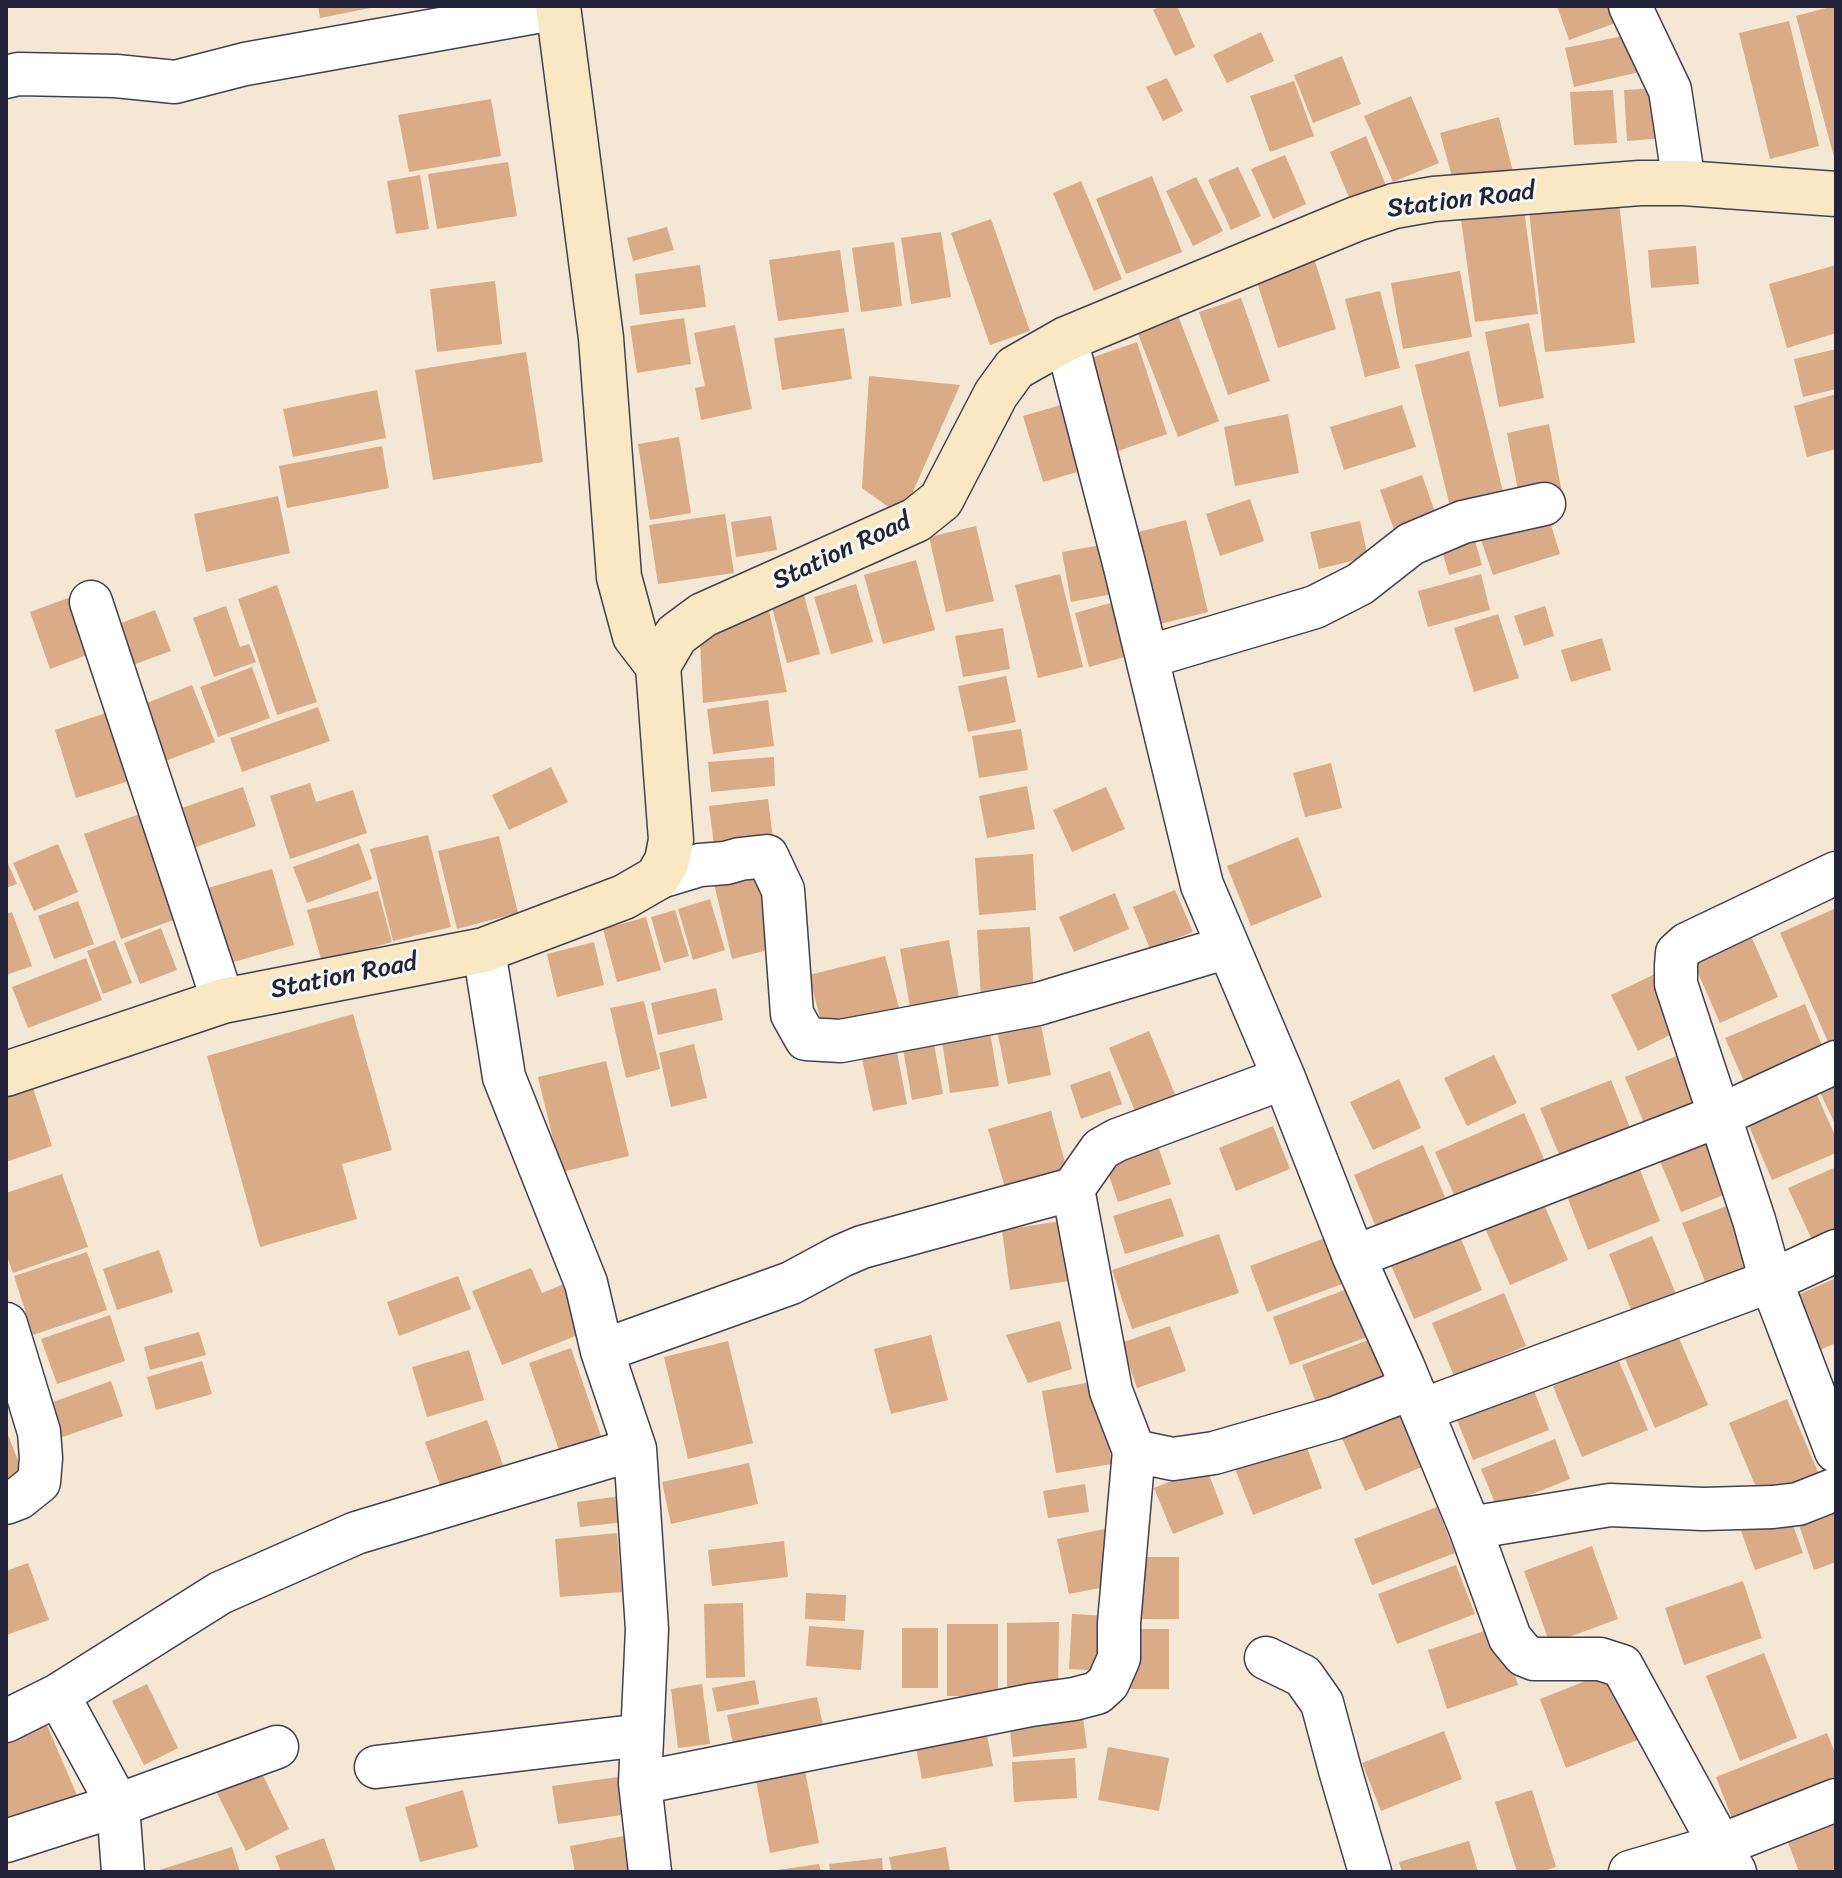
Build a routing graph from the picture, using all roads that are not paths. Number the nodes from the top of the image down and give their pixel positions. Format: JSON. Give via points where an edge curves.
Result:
{"nodes":[{"id":1,"x":1630,"y":6,"type":"edge"},
{"id":2,"x":558,"y":7,"type":"edge"},
{"id":3,"x":6,"y":77,"type":"edge"},
{"id":4,"x":1684,"y":183,"type":"junction"},
{"id":5,"x":1836,"y":194,"type":"edge"},
{"id":6,"x":1066,"y":339,"type":"junction"},
{"id":7,"x":1544,"y":504,"type":"dead end"},
{"id":8,"x":91,"y":602,"type":"dead end"},
{"id":9,"x":1147,"y":657,"type":"junction"},
{"id":10,"x":658,"y":666,"type":"junction"},
{"id":11,"x":1836,"y":873,"type":"edge"},
{"id":12,"x":657,"y":878,"type":"junction"},
{"id":13,"x":1228,"y":947,"type":"junction"},
{"id":14,"x":484,"y":950,"type":"junction"},
{"id":15,"x":223,"y":1001,"type":"junction"},
{"id":16,"x":1836,"y":1062,"type":"edge"},
{"id":17,"x":6,"y":1074,"type":"edge"},
{"id":18,"x":1284,"y":1078,"type":"junction"},
{"id":19,"x":1721,"y":1115,"type":"junction"},
{"id":20,"x":1073,"y":1189,"type":"junction"},
{"id":21,"x":1836,"y":1251,"type":"edge"},
{"id":22,"x":1354,"y":1257,"type":"junction"},
{"id":23,"x":1771,"y":1281,"type":"junction"},
{"id":24,"x":6,"y":1324,"type":"edge"},
{"id":25,"x":602,"y":1351,"type":"junction"},
{"id":26,"x":1417,"y":1399,"type":"junction"},
{"id":27,"x":635,"y":1449,"type":"junction"},
{"id":28,"x":1134,"y":1451,"type":"junction"},
{"id":29,"x":1836,"y":1451,"type":"edge"},
{"id":30,"x":1836,"y":1489,"type":"edge"},
{"id":31,"x":6,"y":1503,"type":"edge"},
{"id":32,"x":1470,"y":1528,"type":"junction"},
{"id":33,"x":1266,"y":1658,"type":"dead end"},
{"id":34,"x":58,"y":1695,"type":"junction"},
{"id":35,"x":6,"y":1721,"type":"edge"},
{"id":36,"x":642,"y":1735,"type":"junction"},
{"id":37,"x":277,"y":1747,"type":"dead end"},
{"id":38,"x":376,"y":1767,"type":"dead end"},
{"id":39,"x":640,"y":1783,"type":"junction"},
{"id":40,"x":1836,"y":1800,"type":"edge"},
{"id":41,"x":118,"y":1805,"type":"junction"},
{"id":42,"x":6,"y":1841,"type":"edge"},
{"id":43,"x":1728,"y":1859,"type":"edge"},
{"id":44,"x":123,"y":1872,"type":"edge"},
{"id":45,"x":650,"y":1872,"type":"edge"},
{"id":46,"x":1370,"y":1872,"type":"edge"},
{"id":47,"x":1630,"y":1872,"type":"edge"}],
"edges":[{"from":1,"to":4,"type":"street","via":[[1670,90]]},
{"from":2,"to":3,"type":"street","via":[[245,64],[175,82],[116,76]]},
{"from":2,"to":10,"type":"main road","via":[[601,338],[619,577],[635,636]]},
{"from":4,"to":5,"type":"main road","name":"Station Road"},
{"from":4,"to":6,"type":"main road","name":"Station Road","via":[[1394,206]]},
{"from":6,"to":9,"type":"street"},
{"from":6,"to":10,"type":"main road","name":"Station Road","via":[[1015,368],[941,500],[916,520],[703,615],[676,635]]},
{"from":7,"to":9,"type":"street","via":[[1463,522],[1411,544],[1360,584],[1315,607]]},
{"from":8,"to":15,"type":"street"},
{"from":9,"to":13,"type":"street","via":[[1202,885]]},
{"from":10,"to":12,"type":"main road","via":[[671,840]]},
{"from":11,"to":19,"type":"street","via":[[1677,953],[1676,984]]},
{"from":12,"to":13,"type":"street","via":[[700,865],[767,856],[783,890],[792,1014],[806,1039],[841,1041],[1038,1004]]},
{"from":12,"to":14,"type":"main road","name":"Station Road","via":[[624,897]]},
{"from":13,"to":18,"type":"street"},
{"from":14,"to":15,"type":"main road","name":"Station Road"},
{"from":14,"to":25,"type":"street","via":[[504,1077],[586,1283]]},
{"from":15,"to":17,"type":"main road","name":"Station Road"},
{"from":16,"to":19,"type":"street"},
{"from":18,"to":20,"type":"street","via":[[1117,1140],[1101,1149]]},
{"from":18,"to":22,"type":"street"},
{"from":19,"to":22,"type":"street"},
{"from":19,"to":23,"type":"street"},
{"from":20,"to":25,"type":"street","via":[[862,1247],[791,1283]]},
{"from":20,"to":28,"type":"street","via":[[1111,1391]]},
{"from":21,"to":23,"type":"street"},
{"from":22,"to":26,"type":"street"},
{"from":23,"to":26,"type":"street"},
{"from":23,"to":29,"type":"street"},
{"from":24,"to":31,"type":"street","via":[[39,1432],[41,1458],[39,1482]]},
{"from":25,"to":27,"type":"street"},
{"from":26,"to":28,"type":"street","via":[[1214,1453],[1173,1459]]},
{"from":26,"to":32,"type":"street"},
{"from":27,"to":34,"type":"street","via":[[356,1533],[220,1593]]},
{"from":27,"to":36,"type":"street","via":[[647,1629]]},
{"from":28,"to":39,"type":"street","via":[[1119,1658],[1097,1693]]},
{"from":30,"to":32,"type":"street","via":[[1773,1507],[1610,1505]]},
{"from":32,"to":43,"type":"street","via":[[1517,1648],[1534,1659],[1600,1659],[1622,1666]]},
{"from":33,"to":46,"type":"street","via":[[1303,1676],[1322,1703]]},
{"from":34,"to":35,"type":"street"},
{"from":34,"to":41,"type":"street"},
{"from":36,"to":38,"type":"street"},
{"from":36,"to":39,"type":"street"},
{"from":37,"to":41,"type":"street"},
{"from":39,"to":45,"type":"street"},
{"from":40,"to":43,"type":"street"},
{"from":41,"to":42,"type":"street"},
{"from":41,"to":44,"type":"street"},
{"from":43,"to":47,"type":"street"}]}
